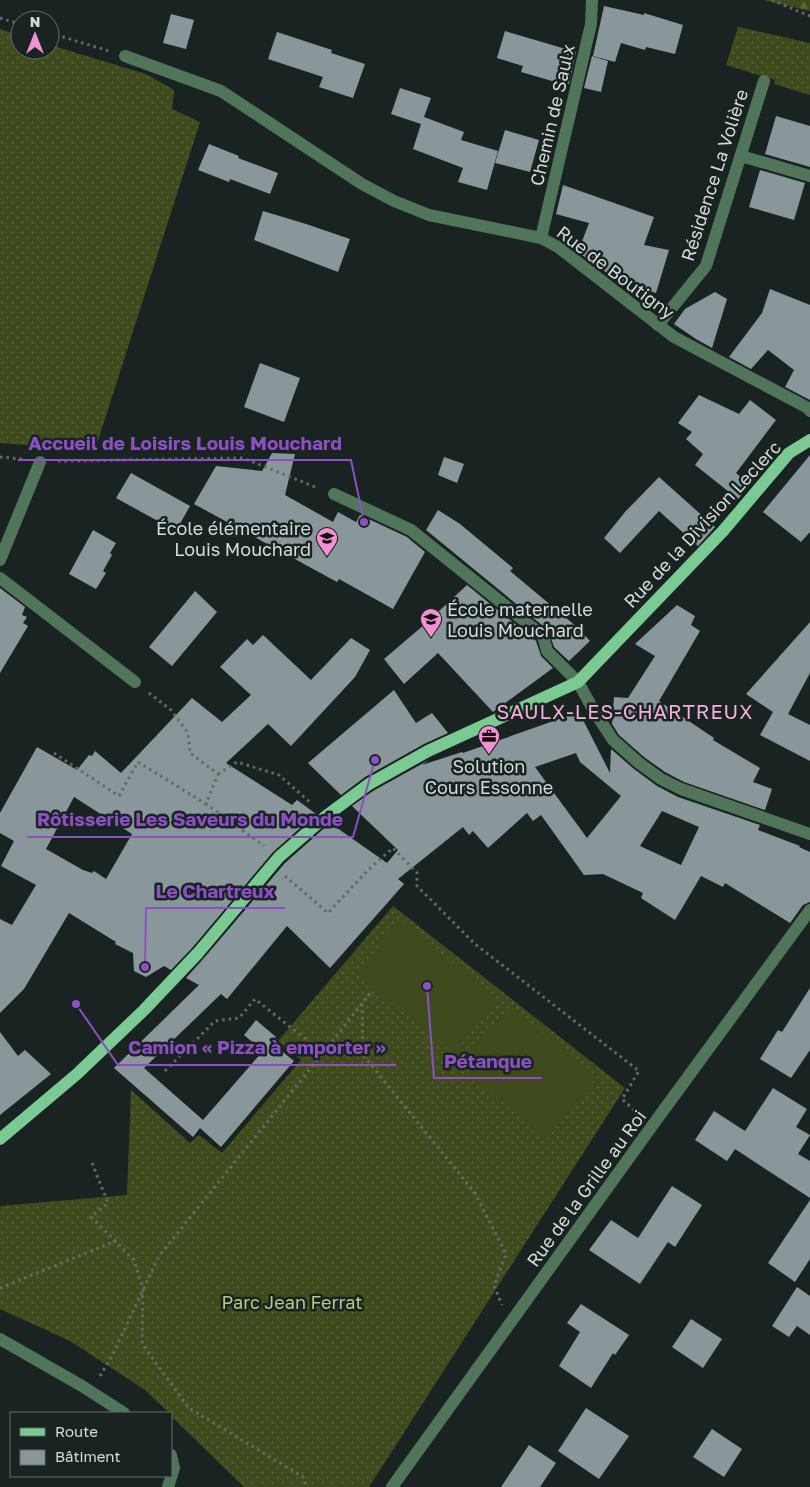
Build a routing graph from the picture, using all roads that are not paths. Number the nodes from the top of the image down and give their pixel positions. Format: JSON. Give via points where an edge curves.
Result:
{"nodes":[{"id":1,"x":592,"y":0,"type":"edge"},
{"id":2,"x":124,"y":56,"type":"road end"},
{"id":3,"x":764,"y":81,"type":"dead end"},
{"id":4,"x":741,"y":156,"type":"junction"},
{"id":5,"x":810,"y":176,"type":"edge"},
{"id":6,"x":541,"y":238,"type":"junction"},
{"id":7,"x":658,"y":325,"type":"junction"},
{"id":8,"x":810,"y":411,"type":"edge"},
{"id":9,"x":810,"y":440,"type":"edge"},
{"id":10,"x":40,"y":462,"type":"road end"},
{"id":11,"x":334,"y":494,"type":"road end"},
{"id":12,"x":0,"y":560,"type":"edge"},
{"id":13,"x":0,"y":578,"type":"edge"},
{"id":14,"x":135,"y":682,"type":"road end"},
{"id":15,"x":578,"y":682,"type":"junction"},
{"id":16,"x":810,"y":834,"type":"edge"},
{"id":17,"x":810,"y":910,"type":"edge"},
{"id":18,"x":0,"y":1139,"type":"edge"},
{"id":19,"x":0,"y":1339,"type":"edge"},
{"id":20,"x":122,"y":1412,"type":"edge"},
{"id":21,"x":172,"y":1459,"type":"edge"},
{"id":22,"x":172,"y":1474,"type":"edge"},
{"id":23,"x":392,"y":1487,"type":"edge"}],
"edges":[{"from":1,"to":6,"type":"street","name":"Chemin de Saulx","via":[[591,24]]},
{"from":2,"to":6,"type":"street","name":"Rue de Boutigny","via":[[221,91],[362,184],[394,200],[429,215]]},
{"from":3,"to":4,"type":"street","name":"Résidence La Volière"},
{"from":4,"to":5,"type":"street"},
{"from":4,"to":7,"type":"street","name":"Résidence La Volière","via":[[706,266]]},
{"from":6,"to":7,"type":"street","name":"Rue de Boutigny"},
{"from":7,"to":8,"type":"street","name":"Rue de Boutigny","via":[[674,337]]},
{"from":9,"to":15,"type":"main road","name":"Rue de la Division Leclerc","via":[[789,453],[723,532]]},
{"from":10,"to":12,"type":"street"},
{"from":11,"to":15,"type":"street","via":[[411,530],[543,636],[547,651]]},
{"from":13,"to":14,"type":"street"},
{"from":15,"to":16,"type":"street","via":[[613,740],[661,779]]},
{"from":15,"to":18,"type":"main road","name":"Rue de la Division Leclerc","via":[[428,751],[369,784],[326,816],[276,861],[198,953],[144,1010],[77,1074]]},
{"from":17,"to":23,"type":"street","name":"Rue de la Grille au Roi"},
{"from":19,"to":20,"type":"street"},
{"from":21,"to":22,"type":"street"}]}
